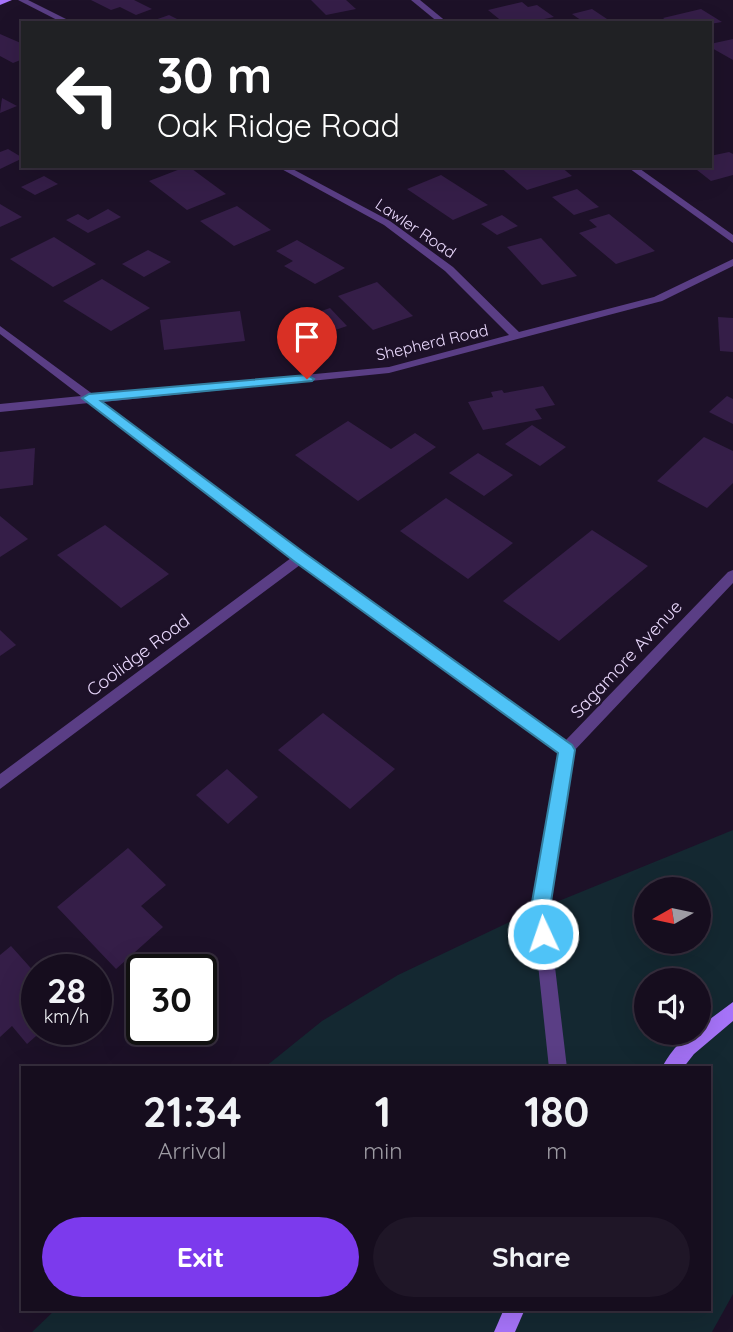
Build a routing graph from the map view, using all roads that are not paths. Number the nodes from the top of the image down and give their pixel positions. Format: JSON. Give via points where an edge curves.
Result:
{"nodes":[{"id":1,"x":8,"y":0,"type":"edge"},
{"id":2,"x":22,"y":0,"type":"edge"},
{"id":3,"x":415,"y":0,"type":"edge"},
{"id":4,"x":0,"y":3,"type":"edge"},
{"id":5,"x":66,"y":21,"type":"edge"},
{"id":6,"x":441,"y":21,"type":"edge"},
{"id":7,"x":284,"y":168,"type":"edge"},
{"id":8,"x":634,"y":168,"type":"edge"},
{"id":9,"x":733,"y":240,"type":"edge"},
{"id":10,"x":733,"y":262,"type":"edge"},
{"id":11,"x":0,"y":329,"type":"edge"},
{"id":12,"x":517,"y":337,"type":"junction"},
{"id":13,"x":89,"y":398,"type":"junction"},
{"id":14,"x":0,"y":408,"type":"edge"},
{"id":15,"x":300,"y":558,"type":"junction"},
{"id":16,"x":733,"y":575,"type":"edge"},
{"id":17,"x":566,"y":750,"type":"junction"},
{"id":18,"x":0,"y":783,"type":"edge"},
{"id":19,"x":733,"y":1010,"type":"edge"},
{"id":20,"x":558,"y":1066,"type":"edge"},
{"id":21,"x":673,"y":1066,"type":"edge"},
{"id":22,"x":514,"y":1311,"type":"edge"},
{"id":23,"x":504,"y":1332,"type":"edge"}],
"edges":[{"from":1,"to":4,"type":"main road"},
{"from":2,"to":5,"type":"street"},
{"from":3,"to":6,"type":"street"},
{"from":7,"to":12,"type":"street","name":"Lawler Road","via":[[387,223],[449,269]]},
{"from":8,"to":9,"type":"street"},
{"from":10,"to":12,"type":"street","name":"Shepherd Road","via":[[657,299]]},
{"from":11,"to":13,"type":"street"},
{"from":12,"to":13,"type":"street","name":"Shepherd Road","via":[[389,370]]},
{"from":13,"to":14,"type":"street","name":"Shepherd Road"},
{"from":13,"to":15,"type":"street"},
{"from":15,"to":17,"type":"street"},
{"from":15,"to":18,"type":"street","name":"Coolidge Road"},
{"from":16,"to":17,"type":"street","name":"Sagamore Avenue"},
{"from":17,"to":20,"type":"street","via":[[540,908]]},
{"from":19,"to":21,"type":"main road"},
{"from":22,"to":23,"type":"main road"}]}
